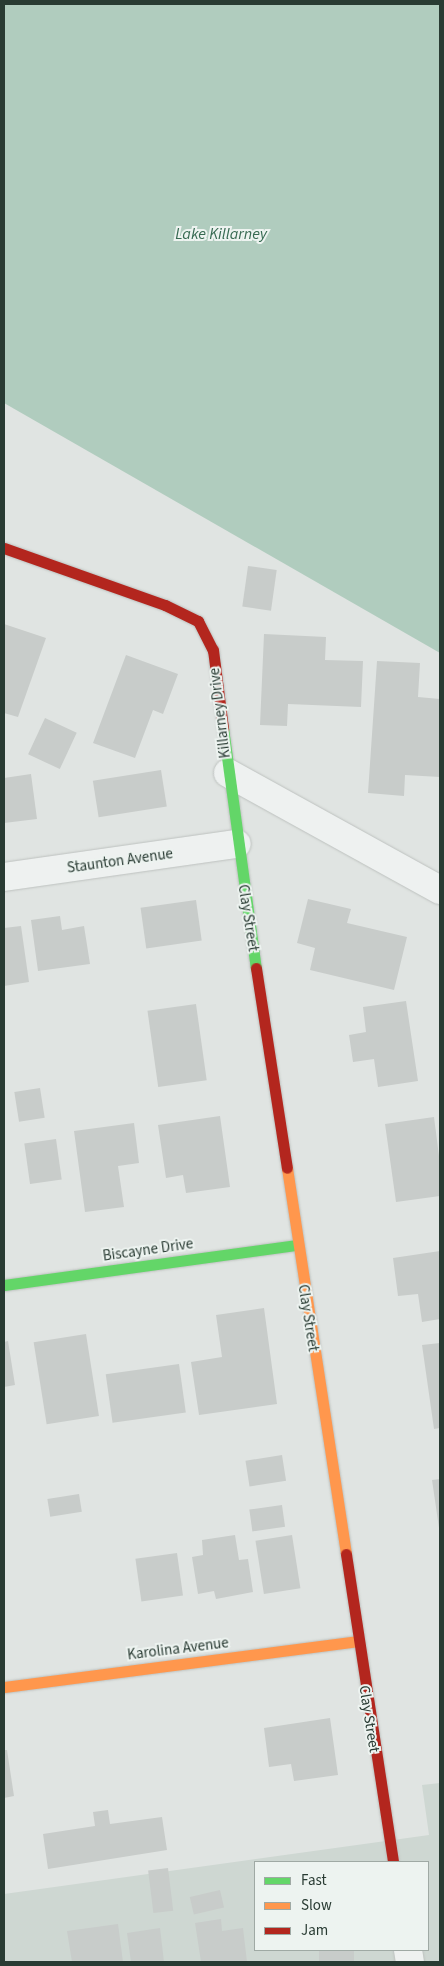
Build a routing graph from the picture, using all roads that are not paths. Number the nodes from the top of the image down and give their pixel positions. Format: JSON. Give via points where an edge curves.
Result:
{"nodes":[{"id":1,"x":4,"y":548,"type":"edge"},
{"id":2,"x":228,"y":773,"type":"junction"},
{"id":3,"x":237,"y":844,"type":"junction"},
{"id":4,"x":4,"y":877,"type":"edge"},
{"id":5,"x":440,"y":890,"type":"edge"},
{"id":6,"x":297,"y":1245,"type":"junction"},
{"id":7,"x":4,"y":1285,"type":"edge"},
{"id":8,"x":357,"y":1640,"type":"junction"},
{"id":9,"x":4,"y":1687,"type":"edge"},
{"id":10,"x":393,"y":1861,"type":"edge"}],
"edges":[{"from":1,"to":2,"type":"street","name":"Killarney Drive","via":[[165,605],[198,621],[213,650]]},
{"from":2,"to":3,"type":"street","name":"Clay Street"},
{"from":2,"to":5,"type":"street","name":"Killarney Drive"},
{"from":3,"to":4,"type":"street","name":"Staunton Avenue"},
{"from":3,"to":6,"type":"street","name":"Clay Street"},
{"from":6,"to":7,"type":"street","name":"Biscayne Drive"},
{"from":6,"to":8,"type":"street","name":"Clay Street"},
{"from":8,"to":9,"type":"street","name":"Karolina Avenue"},
{"from":8,"to":10,"type":"street","name":"Clay Street"}]}
